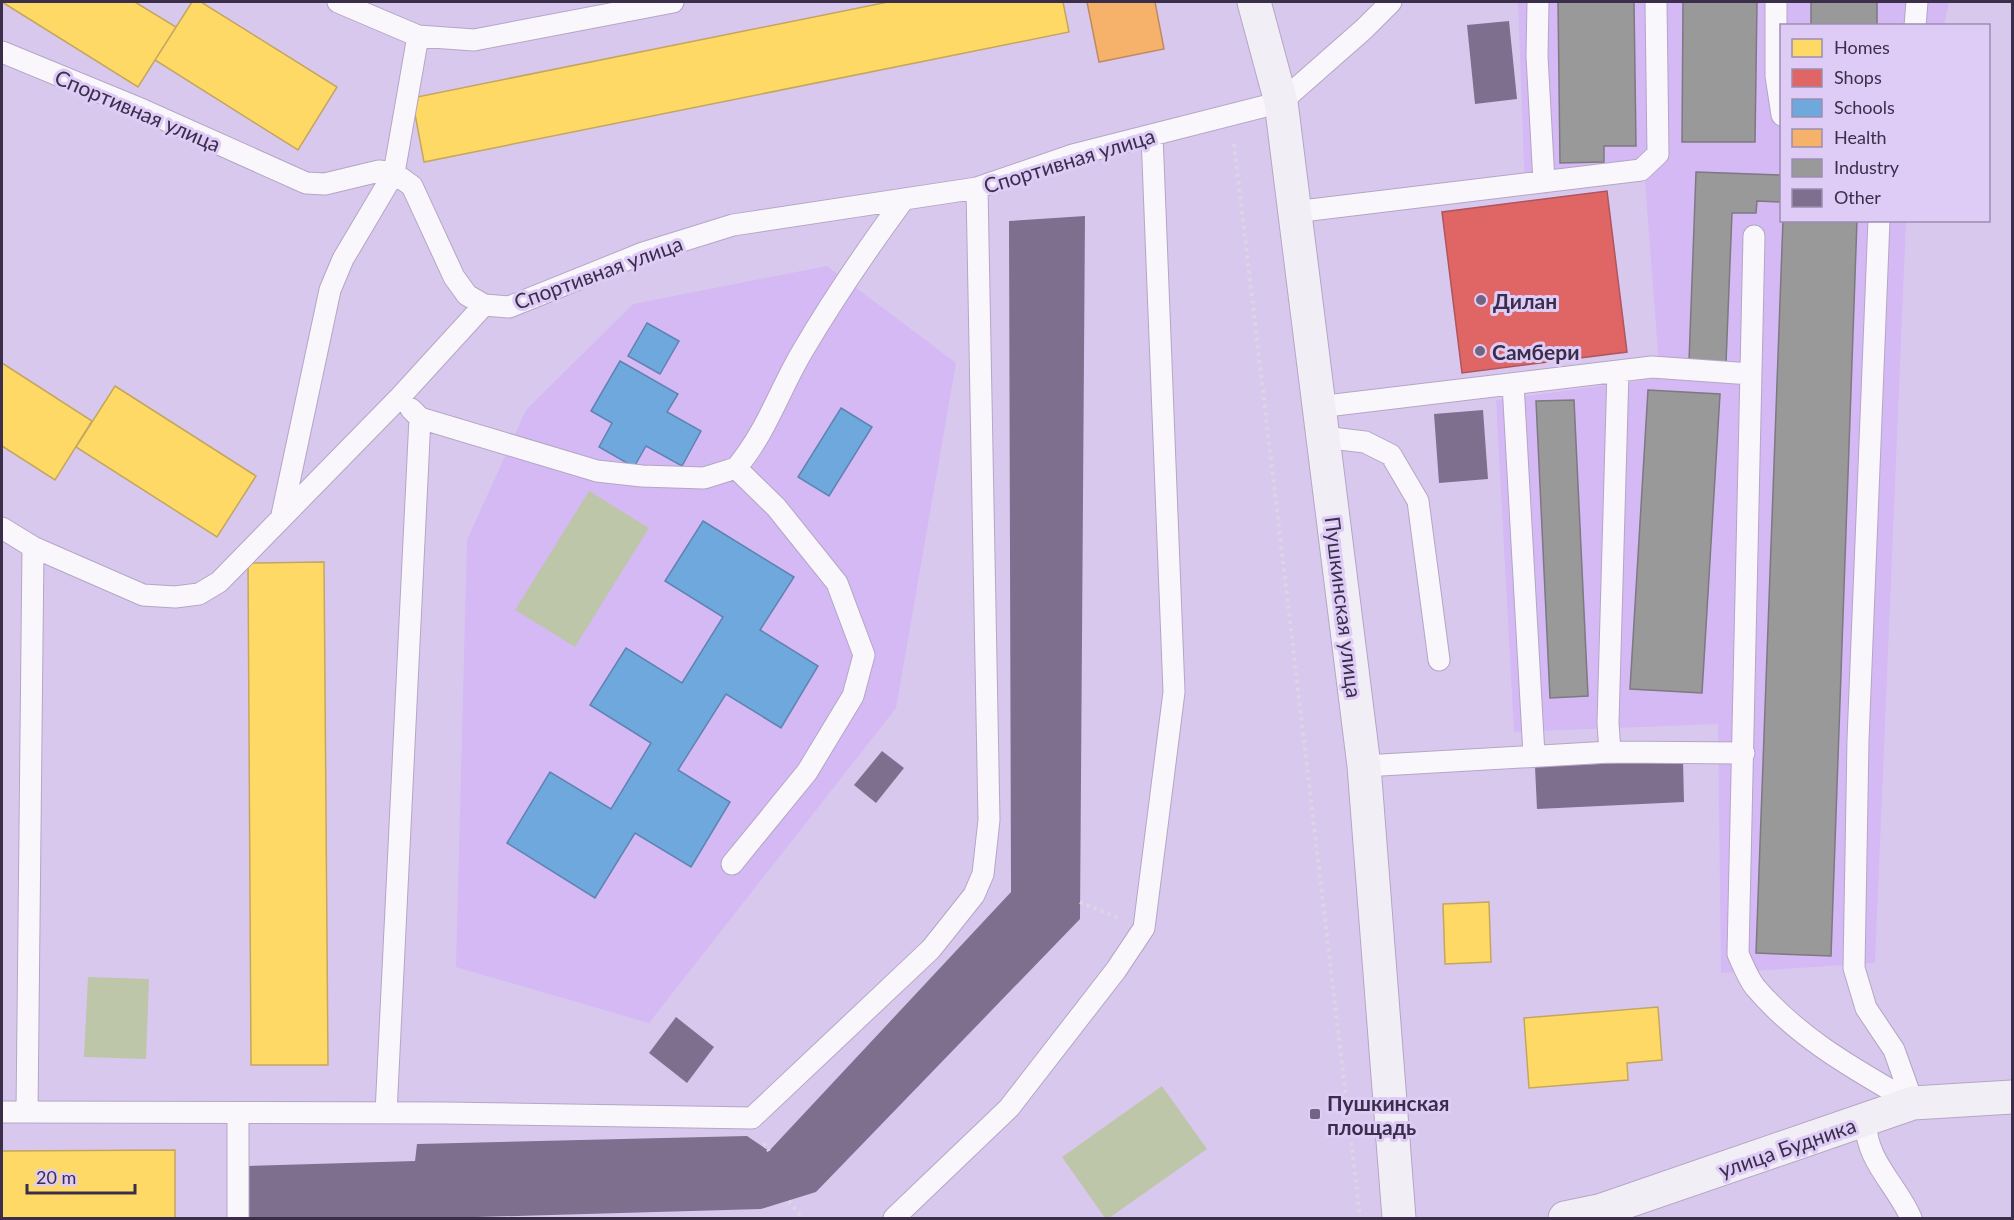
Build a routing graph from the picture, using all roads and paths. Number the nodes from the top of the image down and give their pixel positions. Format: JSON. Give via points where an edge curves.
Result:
{"nodes":[{"id":1,"x":338,"y":2,"type":"edge"},
{"id":2,"x":673,"y":2,"type":"edge"},
{"id":3,"x":1254,"y":2,"type":"edge"},
{"id":4,"x":1391,"y":2,"type":"edge"},
{"id":5,"x":1538,"y":2,"type":"edge"},
{"id":6,"x":1656,"y":2,"type":"edge"},
{"id":7,"x":1776,"y":2,"type":"edge"},
{"id":8,"x":1917,"y":2,"type":"edge"},
{"id":9,"x":1916,"y":24,"type":"edge"},
{"id":10,"x":418,"y":36,"type":"junction"},
{"id":11,"x":2,"y":52,"type":"edge"},
{"id":12,"x":1281,"y":102,"type":"junction"},
{"id":13,"x":1780,"y":102,"type":"edge"},
{"id":14,"x":1230,"y":115,"type":"junction"},
{"id":15,"x":1152,"y":135,"type":"junction"},
{"id":16,"x":394,"y":173,"type":"junction"},
{"id":17,"x":1544,"y":182,"type":"junction"},
{"id":18,"x":977,"y":188,"type":"junction"},
{"id":19,"x":904,"y":199,"type":"junction"},
{"id":20,"x":1294,"y":212,"type":"junction"},
{"id":21,"x":1879,"y":222,"type":"edge"},
{"id":22,"x":1754,"y":236,"type":"dead end"},
{"id":23,"x":484,"y":305,"type":"junction"},
{"id":24,"x":1618,"y":371,"type":"junction"},
{"id":25,"x":1751,"y":374,"type":"junction"},
{"id":26,"x":1513,"y":384,"type":"junction"},
{"id":27,"x":400,"y":397,"type":"junction"},
{"id":28,"x":420,"y":418,"type":"junction"},
{"id":29,"x":1320,"y":422,"type":"junction"},
{"id":30,"x":736,"y":468,"type":"junction"},
{"id":31,"x":282,"y":516,"type":"junction"},
{"id":32,"x":2,"y":528,"type":"edge"},
{"id":33,"x":33,"y":547,"type":"junction"},
{"id":34,"x":1439,"y":660,"type":"dead end"},
{"id":35,"x":1610,"y":752,"type":"junction"},
{"id":36,"x":1744,"y":753,"type":"junction"},
{"id":37,"x":1534,"y":755,"type":"junction"},
{"id":38,"x":1364,"y":766,"type":"junction"},
{"id":39,"x":732,"y":864,"type":"dead end"},
{"id":40,"x":1080,"y":902,"type":"dead end"},
{"id":41,"x":1144,"y":928,"type":"junction"},
{"id":42,"x":2013,"y":1097,"type":"edge"},
{"id":43,"x":1913,"y":1103,"type":"junction"},
{"id":44,"x":2,"y":1112,"type":"edge"},
{"id":45,"x":27,"y":1113,"type":"junction"},
{"id":46,"x":386,"y":1113,"type":"junction"},
{"id":47,"x":238,"y":1114,"type":"junction"},
{"id":48,"x":1866,"y":1120,"type":"junction"},
{"id":49,"x":789,"y":1201,"type":"dead end"},
{"id":50,"x":238,"y":1218,"type":"edge"},
{"id":51,"x":802,"y":1218,"type":"edge"},
{"id":52,"x":894,"y":1218,"type":"edge"},
{"id":53,"x":1360,"y":1218,"type":"edge"},
{"id":54,"x":1399,"y":1218,"type":"edge"},
{"id":55,"x":1565,"y":1218,"type":"edge"},
{"id":56,"x":1911,"y":1218,"type":"edge"}],
"edges":[{"from":1,"to":10,"type":"lane"},
{"from":2,"to":10,"type":"lane","via":[[474,40]]},
{"from":3,"to":12,"type":"main road","name":"Пушкинская улица"},
{"from":4,"to":12,"type":"lane"},
{"from":5,"to":17,"type":"lane"},
{"from":6,"to":17,"type":"lane","via":[[1658,154],[1641,170]]},
{"from":7,"to":13,"type":"lane"},
{"from":8,"to":9,"type":"lane"},
{"from":10,"to":16,"type":"lane"},
{"from":11,"to":16,"type":"lane","name":"Спортивная улица","via":[[306,183],[325,184],[379,171]]},
{"from":12,"to":14,"type":"lane","name":"Спортивная улица"},
{"from":12,"to":20,"type":"main road","name":"Пушкинская улица"},
{"from":14,"to":15,"type":"lane","name":"Спортивная улица"},
{"from":14,"to":53,"type":"path"},
{"from":15,"to":18,"type":"lane","name":"Спортивная улица","via":[[1073,155]]},
{"from":15,"to":41,"type":"lane","via":[[1174,692]]},
{"from":16,"to":23,"type":"lane","name":"Спортивная улица","via":[[412,186],[454,277],[467,294]]},
{"from":16,"to":31,"type":"lane","via":[[343,259],[330,290]]},
{"from":17,"to":20,"type":"lane"},
{"from":18,"to":19,"type":"lane","name":"Спортивная улица"},
{"from":18,"to":46,"type":"lane","via":[[989,820],[983,874],[974,895],[931,950],[752,1118]]},
{"from":19,"to":23,"type":"lane","name":"Спортивная улица","via":[[733,225],[643,253],[509,307]]},
{"from":19,"to":30,"type":"lane","via":[[846,281],[801,354],[755,446]]},
{"from":20,"to":29,"type":"main road","name":"Пушкинская улица"},
{"from":21,"to":43,"type":"lane","via":[[1858,740],[1854,968],[1866,1008],[1894,1050]]},
{"from":22,"to":25,"type":"lane"},
{"from":23,"to":27,"type":"lane"},
{"from":24,"to":25,"type":"lane","via":[[1652,368]]},
{"from":24,"to":26,"type":"lane"},
{"from":24,"to":35,"type":"lane"},
{"from":25,"to":36,"type":"lane"},
{"from":26,"to":29,"type":"lane"},
{"from":26,"to":37,"type":"lane"},
{"from":27,"to":28,"type":"lane"},
{"from":27,"to":31,"type":"lane"},
{"from":28,"to":30,"type":"lane","via":[[597,471],[704,478]]},
{"from":28,"to":46,"type":"lane"},
{"from":29,"to":34,"type":"lane","via":[[1391,455],[1418,501]]},
{"from":29,"to":38,"type":"main road","name":"Пушкинская улица"},
{"from":30,"to":39,"type":"lane","via":[[776,507],[837,583],[864,655],[853,696],[807,772]]},
{"from":31,"to":33,"type":"lane","via":[[219,582],[199,594],[175,597],[143,595]]},
{"from":32,"to":33,"type":"lane"},
{"from":33,"to":45,"type":"lane"},
{"from":35,"to":36,"type":"lane"},
{"from":35,"to":37,"type":"lane"},
{"from":36,"to":43,"type":"lane","via":[[1738,954],[1754,985],[1802,1034]]},
{"from":37,"to":38,"type":"lane"},
{"from":38,"to":54,"type":"main road","name":"Пушкинская улица"},
{"from":40,"to":41,"type":"path"},
{"from":41,"to":52,"type":"lane","via":[[1009,1108]]},
{"from":42,"to":43,"type":"main road","name":"улица Будника"},
{"from":43,"to":48,"type":"main road","name":"улица Будника"},
{"from":44,"to":45,"type":"lane"},
{"from":45,"to":47,"type":"lane"},
{"from":46,"to":47,"type":"lane"},
{"from":47,"to":50,"type":"lane"},
{"from":48,"to":55,"type":"main road","name":"улица Будника","via":[[1599,1211]]},
{"from":48,"to":56,"type":"lane","via":[[1865,1135],[1878,1164]]},
{"from":49,"to":51,"type":"path"}]}
